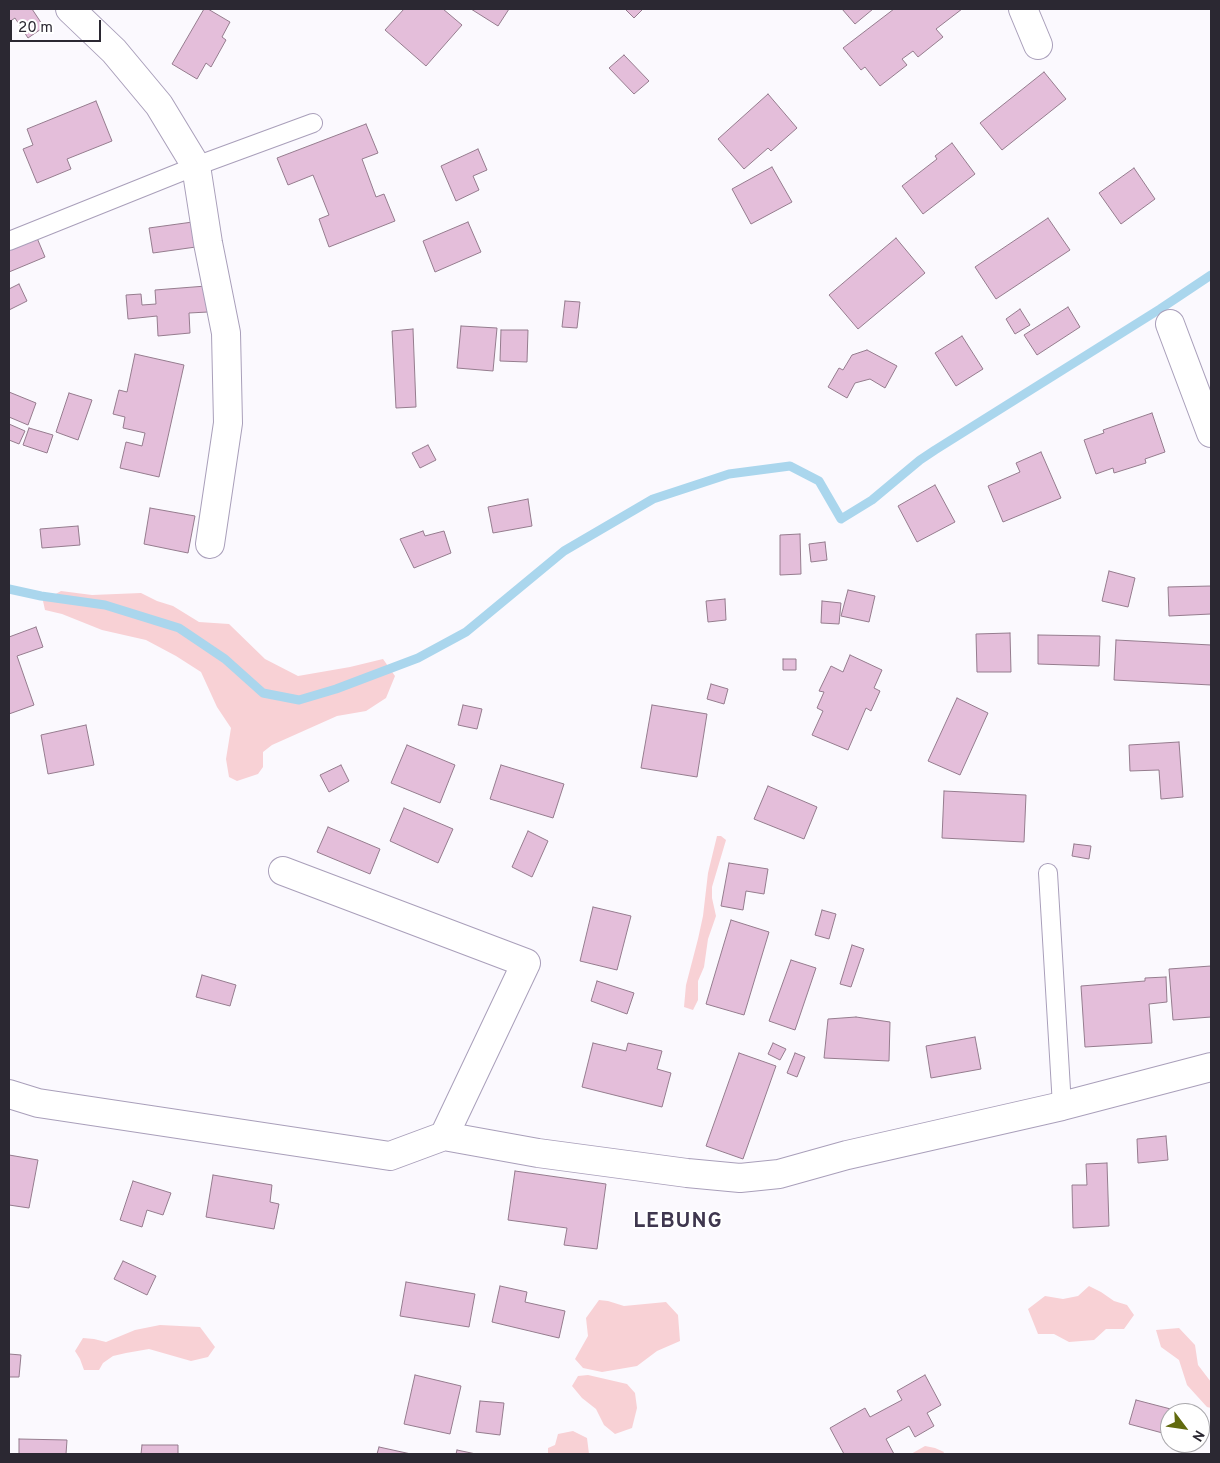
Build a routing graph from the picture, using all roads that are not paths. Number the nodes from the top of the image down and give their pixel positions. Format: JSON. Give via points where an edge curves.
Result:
{"nodes":[{"id":1,"x":70,"y":9,"type":"edge"},
{"id":2,"x":1023,"y":9,"type":"edge"},
{"id":3,"x":1038,"y":45,"type":"dead end"},
{"id":4,"x":313,"y":123,"type":"dead end"},
{"id":5,"x":196,"y":166,"type":"junction"},
{"id":6,"x":9,"y":240,"type":"edge"},
{"id":7,"x":1170,"y":324,"type":"dead end"},
{"id":8,"x":1211,"y":433,"type":"edge"},
{"id":9,"x":210,"y":544,"type":"dead end"},
{"id":10,"x":283,"y":870,"type":"dead end"},
{"id":11,"x":1048,"y":873,"type":"dead end"},
{"id":12,"x":1211,"y":1067,"type":"edge"},
{"id":13,"x":9,"y":1094,"type":"edge"},
{"id":14,"x":1062,"y":1106,"type":"junction"},
{"id":15,"x":444,"y":1136,"type":"junction"}],
"edges":[{"from":1,"to":5,"type":"street","via":[[114,51],[159,105]]},
{"from":2,"to":3,"type":"street"},
{"from":4,"to":5,"type":"lane"},
{"from":5,"to":6,"type":"lane"},
{"from":5,"to":9,"type":"street","via":[[226,333],[228,423]]},
{"from":7,"to":8,"type":"street"},
{"from":10,"to":15,"type":"street","via":[[526,963]]},
{"from":11,"to":14,"type":"lane"},
{"from":12,"to":14,"type":"street"},
{"from":13,"to":15,"type":"street","via":[[38,1103],[390,1156]]},
{"from":14,"to":15,"type":"street","via":[[847,1155],[779,1174],[740,1178],[687,1174]]}]}
